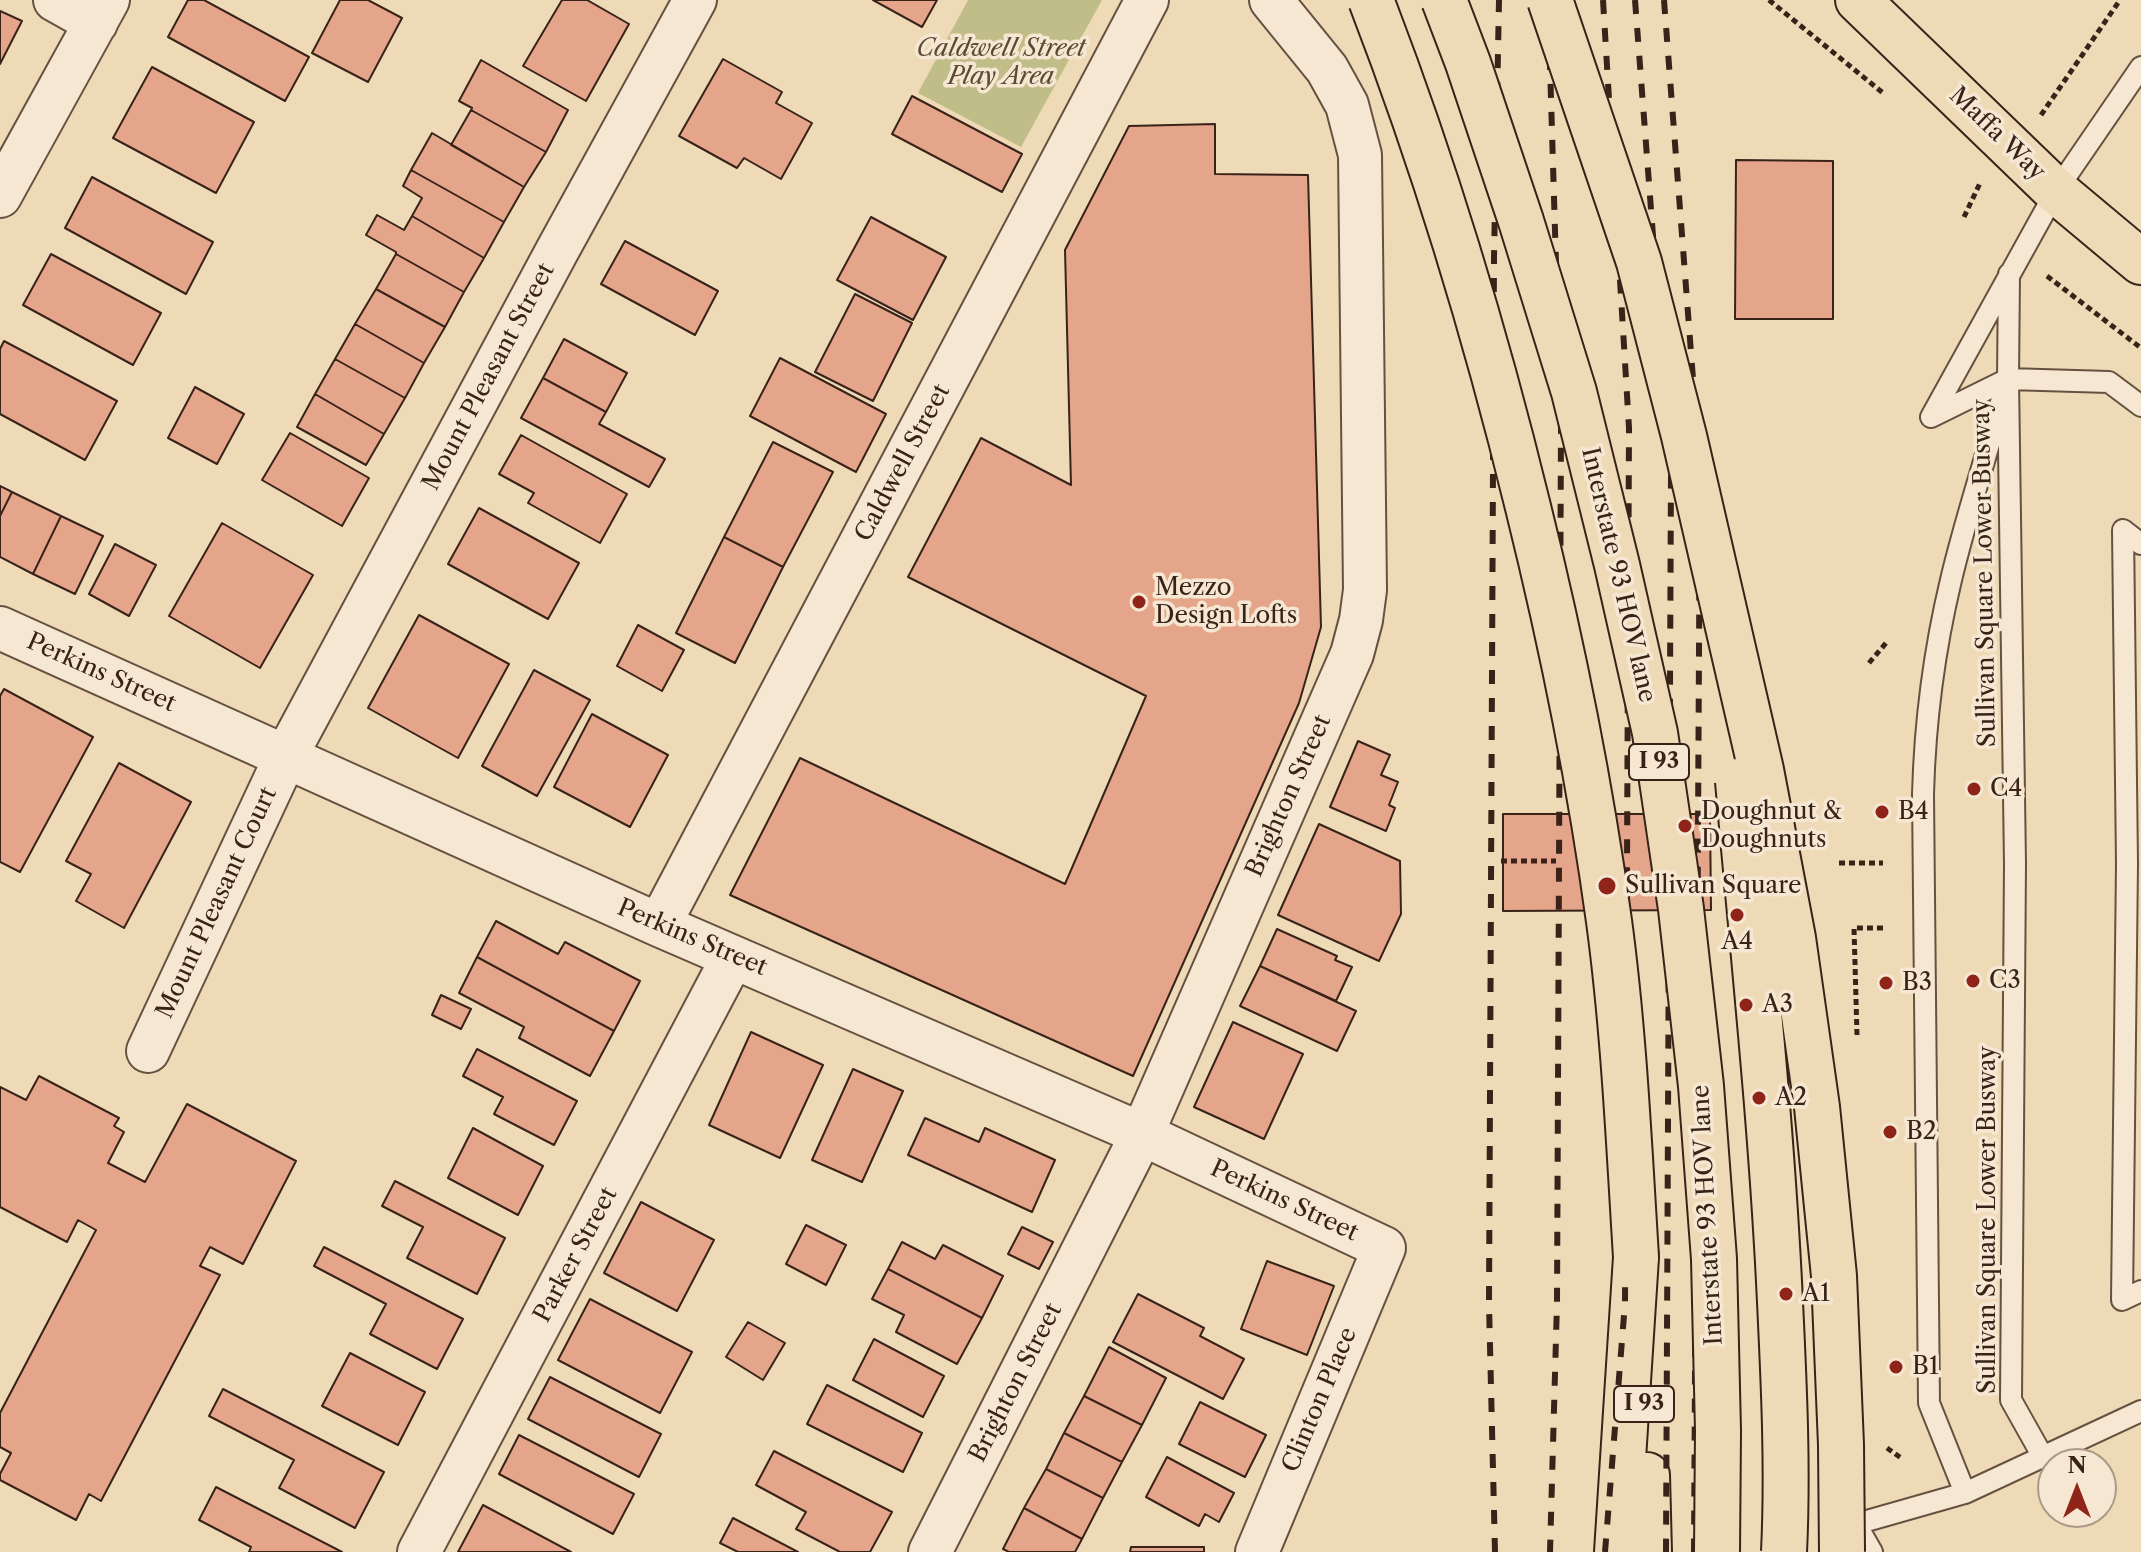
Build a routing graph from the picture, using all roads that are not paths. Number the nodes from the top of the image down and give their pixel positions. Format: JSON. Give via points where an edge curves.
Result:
{"nodes":[{"id":1,"x":55,"y":0,"type":"edge"},
{"id":2,"x":695,"y":0,"type":"edge"},
{"id":3,"x":1147,"y":0,"type":"edge"},
{"id":4,"x":1271,"y":0,"type":"edge"},
{"id":5,"x":1371,"y":0,"type":"edge"},
{"id":6,"x":1444,"y":0,"type":"edge"},
{"id":7,"x":1550,"y":0,"type":"edge"},
{"id":8,"x":1858,"y":0,"type":"edge"},
{"id":9,"x":102,"y":11,"type":"edge"},
{"id":10,"x":2141,"y":67,"type":"edge"},
{"id":11,"x":2056,"y":191,"type":"junction"},
{"id":12,"x":0,"y":196,"type":"edge"},
{"id":13,"x":2141,"y":262,"type":"edge"},
{"id":14,"x":2009,"y":274,"type":"junction"},
{"id":15,"x":2008,"y":379,"type":"junction"},
{"id":16,"x":2141,"y":406,"type":"edge"},
{"id":17,"x":2141,"y":544,"type":"edge"},
{"id":18,"x":1722,"y":603,"type":"junction"},
{"id":19,"x":0,"y":628,"type":"edge"},
{"id":20,"x":286,"y":756,"type":"junction"},
{"id":21,"x":659,"y":925,"type":"junction"},
{"id":22,"x":733,"y":957,"type":"junction"},
{"id":23,"x":148,"y":1051,"type":"dead end"},
{"id":24,"x":1142,"y":1134,"type":"junction"},
{"id":25,"x":1384,"y":1248,"type":"joint"},
{"id":26,"x":1636,"y":1257,"type":"junction"},
{"id":27,"x":2141,"y":1291,"type":"edge"},
{"id":28,"x":2141,"y":1411,"type":"edge"},
{"id":29,"x":2038,"y":1448,"type":"edge"},
{"id":30,"x":2062,"y":1448,"type":"edge"},
{"id":31,"x":2037,"y":1460,"type":"edge"},
{"id":32,"x":1965,"y":1493,"type":"junction"},
{"id":33,"x":1849,"y":1538,"type":"edge"},
{"id":34,"x":419,"y":1552,"type":"edge"},
{"id":35,"x":930,"y":1552,"type":"edge"},
{"id":36,"x":1257,"y":1552,"type":"edge"},
{"id":37,"x":1617,"y":1552,"type":"edge"},
{"id":38,"x":1649,"y":1552,"type":"edge"},
{"id":39,"x":1717,"y":1552,"type":"edge"},
{"id":40,"x":1784,"y":1552,"type":"edge"},
{"id":41,"x":1872,"y":1552,"type":"edge"}],
"edges":[{"from":1,"to":9,"type":"street"},
{"from":2,"to":20,"type":"street","name":"Mount Pleasant Street"},
{"from":3,"to":21,"type":"street","name":"Caldwell Street"},
{"from":4,"to":24,"type":"street","name":"Brighton Street","via":[[1327,69],[1347,105],[1360,155],[1363,605],[1352,654]]},
{"from":5,"to":26,"type":"main road","number":"I 93","bridge":true,"via":[[1452,228],[1505,411],[1580,738],[1610,923]]},
{"from":6,"to":39,"type":"main road","name":"Interstate 93 HOV lane","number":"I 93","bridge":true,"via":[[1574,392],[1655,733],[1703,1102],[1714,1259]]},
{"from":7,"to":18,"type":"main road","bridge":true,"via":[[1639,262]]},
{"from":8,"to":11,"type":"main road","name":"Maffa Way"},
{"from":9,"to":12,"type":"street"},
{"from":10,"to":11,"type":"lane"},
{"from":11,"to":13,"type":"main road","name":"Maffa Way"},
{"from":11,"to":14,"type":"lane"},
{"from":14,"to":15,"type":"lane"},
{"from":14,"to":15,"type":"lane","via":[[1931,417]]},
{"from":15,"to":16,"type":"lane","via":[[2109,382]]},
{"from":15,"to":29,"type":"lane","name":"Sullivan Square Lower Busway","via":[[2015,864],[2011,1400]]},
{"from":15,"to":32,"type":"lane","name":"Sullivan Square Lower Busway","via":[[1951,580],[1925,734],[1929,1403]]},
{"from":17,"to":27,"type":"lane","via":[[2123,530],[2127,864],[2122,1300]]},
{"from":18,"to":33,"type":"main road","bridge":true,"via":[[1793,938],[1817,1107],[1834,1276]]},
{"from":18,"to":40,"type":"main road","bridge":true,"via":[[1776,1212]]},
{"from":19,"to":20,"type":"street","name":"Perkins Street"},
{"from":20,"to":21,"type":"street","name":"Perkins Street"},
{"from":20,"to":23,"type":"street","name":"Mount Pleasant Court"},
{"from":21,"to":22,"type":"street","name":"Perkins Street"},
{"from":22,"to":24,"type":"street","name":"Perkins Street"},
{"from":22,"to":34,"type":"street","name":"Parker Street"},
{"from":24,"to":25,"type":"street","name":"Perkins Street"},
{"from":24,"to":35,"type":"street","name":"Brighton Street"},
{"from":25,"to":36,"type":"street","name":"Clinton Place"},
{"from":26,"to":37,"type":"main road"},
{"from":26,"to":38,"type":"main road","number":"I 93"},
{"from":28,"to":30,"type":"lane"},
{"from":31,"to":32,"type":"lane"},
{"from":32,"to":33,"type":"lane"},
{"from":33,"to":41,"type":"lane"}]}
